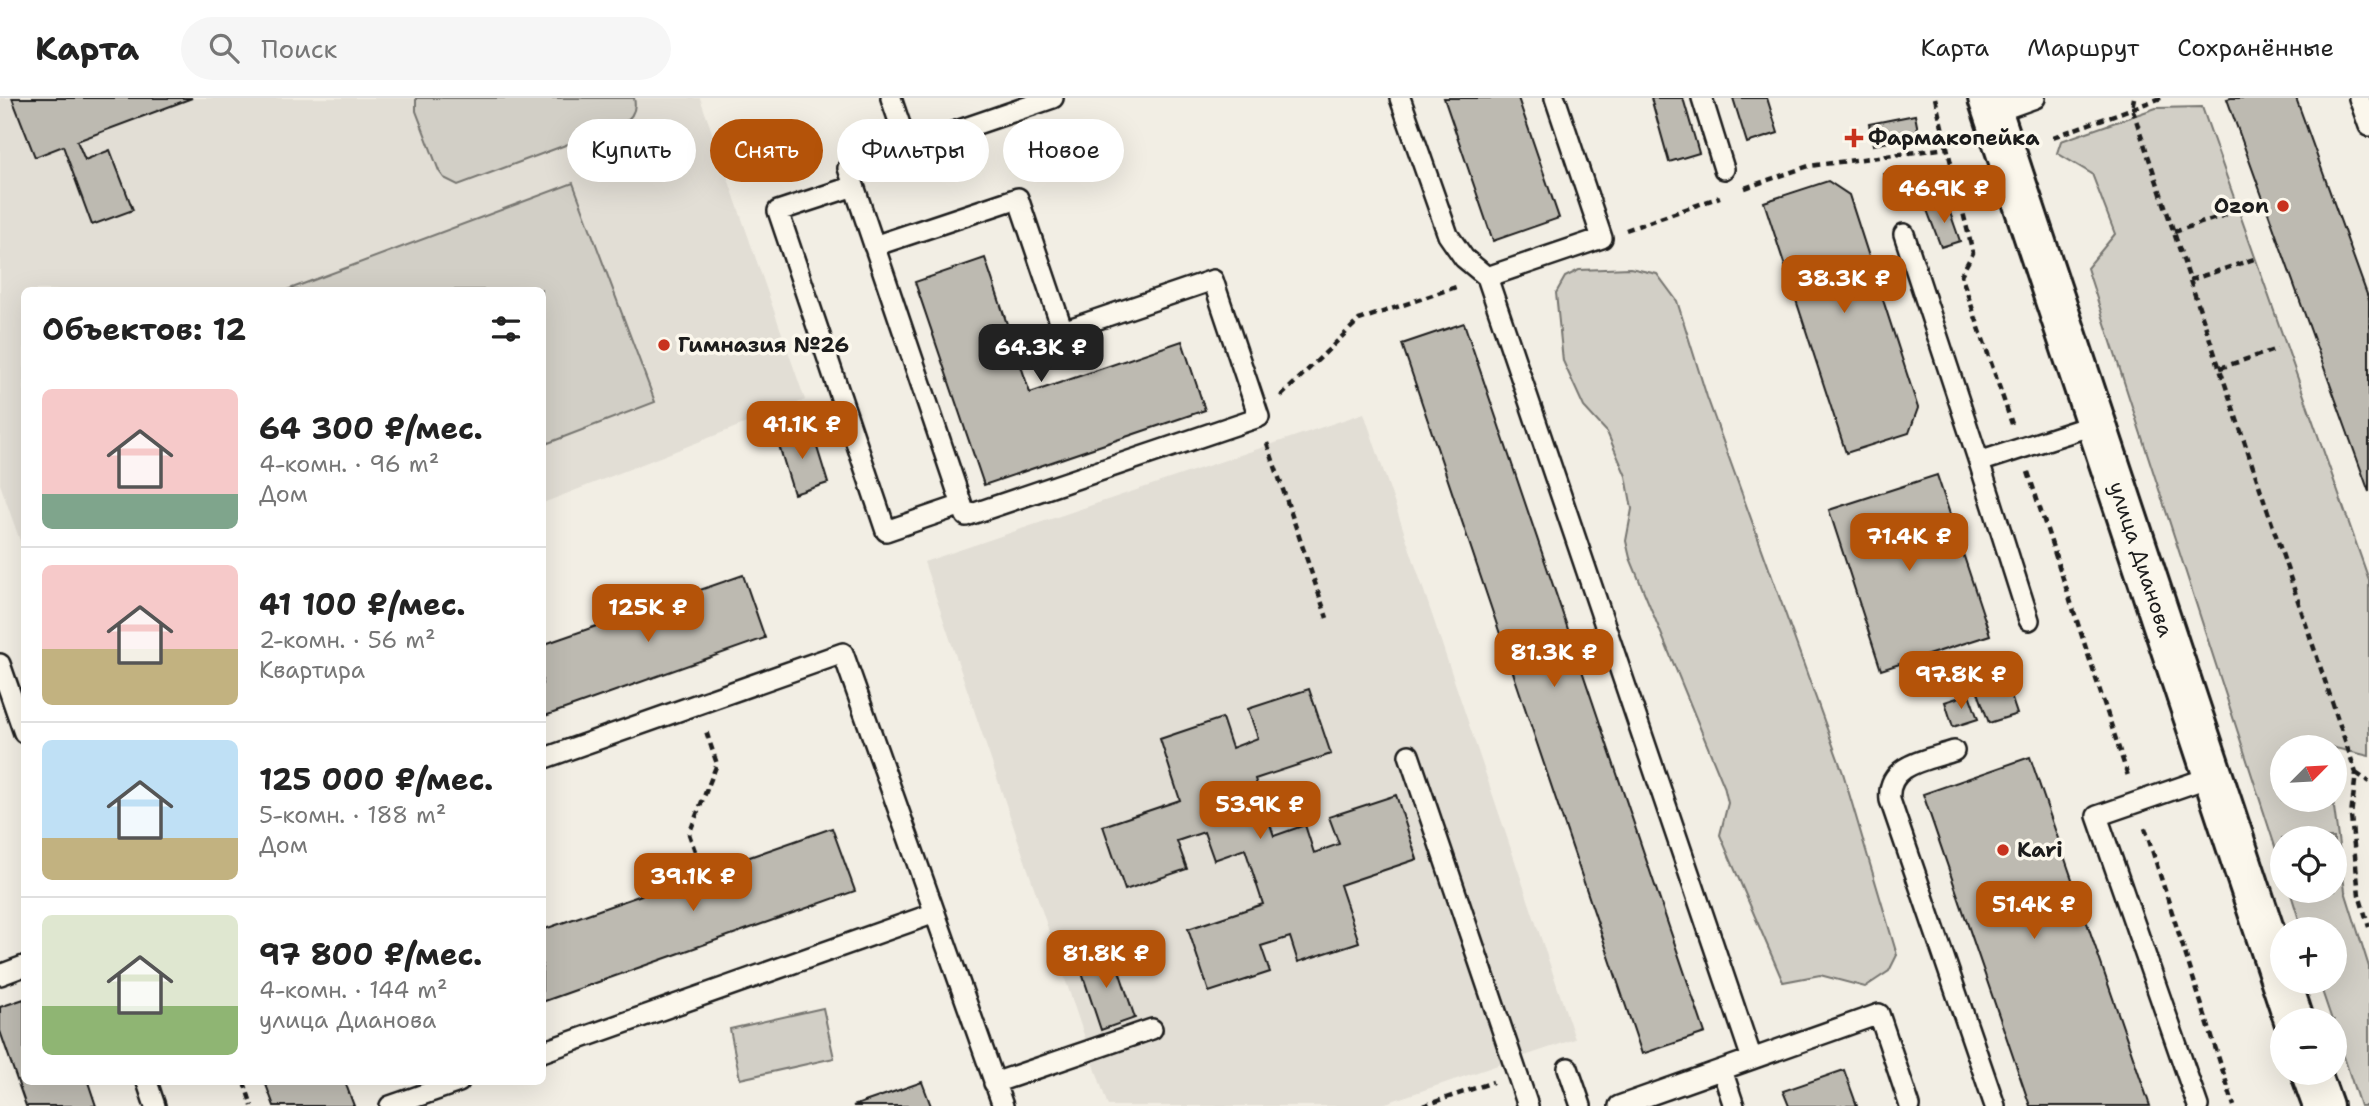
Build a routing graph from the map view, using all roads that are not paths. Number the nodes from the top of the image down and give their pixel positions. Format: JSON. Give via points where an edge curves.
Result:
{"nodes":[{"id":1,"x":891,"y":98,"type":"edge"},
{"id":2,"x":1053,"y":98,"type":"edge"},
{"id":3,"x":1400,"y":98,"type":"edge"},
{"id":4,"x":1555,"y":98,"type":"edge"},
{"id":5,"x":1702,"y":98,"type":"edge"},
{"id":6,"x":2035,"y":98,"type":"edge"},
{"id":7,"x":2359,"y":98,"type":"edge"},
{"id":8,"x":1991,"y":105,"type":"edge"},
{"id":9,"x":898,"y":119,"type":"edge"},
{"id":10,"x":989,"y":120,"type":"edge"},
{"id":11,"x":2369,"y":127,"type":"edge"},
{"id":12,"x":1724,"y":169,"type":"dead end"},
{"id":13,"x":853,"y":182,"type":"edge"},
{"id":14,"x":854,"y":186,"type":"junction"},
{"id":15,"x":1904,"y":234,"type":"dead end"},
{"id":16,"x":874,"y":246,"type":"junction"},
{"id":17,"x":1487,"y":277,"type":"junction"},
{"id":18,"x":2096,"y":424,"type":"junction"},
{"id":19,"x":1979,"y":462,"type":"junction"},
{"id":20,"x":962,"y":505,"type":"junction"},
{"id":21,"x":2029,"y":620,"type":"dead end"},
{"id":22,"x":0,"y":664,"type":"edge"},
{"id":23,"x":21,"y":724,"type":"edge"},
{"id":24,"x":1954,"y":751,"type":"dead end"},
{"id":25,"x":1409,"y":755,"type":"dead end"},
{"id":26,"x":546,"y":759,"type":"edge"},
{"id":27,"x":2213,"y":776,"type":"junction"},
{"id":28,"x":935,"y":913,"type":"junction"},
{"id":29,"x":21,"y":967,"type":"edge"},
{"id":30,"x":0,"y":975,"type":"edge"},
{"id":31,"x":2290,"y":1008,"type":"edge"},
{"id":32,"x":1152,"y":1030,"type":"dead end"},
{"id":33,"x":546,"y":1051,"type":"edge"},
{"id":34,"x":1752,"y":1059,"type":"junction"},
{"id":35,"x":1568,"y":1068,"type":"dead end"},
{"id":36,"x":1722,"y":1070,"type":"junction"},
{"id":37,"x":994,"y":1083,"type":"junction"},
{"id":38,"x":148,"y":1085,"type":"edge"},
{"id":39,"x":450,"y":1085,"type":"edge"},
{"id":40,"x":2315,"y":1085,"type":"edge"},
{"id":41,"x":155,"y":1106,"type":"edge"},
{"id":42,"x":390,"y":1106,"type":"edge"},
{"id":43,"x":1003,"y":1106,"type":"edge"},
{"id":44,"x":1528,"y":1106,"type":"edge"},
{"id":45,"x":1581,"y":1106,"type":"edge"},
{"id":46,"x":1619,"y":1106,"type":"edge"},
{"id":47,"x":1734,"y":1106,"type":"edge"},
{"id":48,"x":1910,"y":1106,"type":"edge"},
{"id":49,"x":1995,"y":1106,"type":"edge"},
{"id":50,"x":2198,"y":1106,"type":"edge"},
{"id":51,"x":2323,"y":1106,"type":"edge"}],
"edges":[{"from":1,"to":9,"type":"lane"},
{"from":2,"to":10,"type":"lane"},
{"from":3,"to":17,"type":"lane","via":[[1448,235],[1464,258]]},
{"from":4,"to":17,"type":"lane","via":[[1602,238]]},
{"from":5,"to":12,"type":"lane"},
{"from":6,"to":8,"type":"lane"},
{"from":7,"to":11,"type":"lane"},
{"from":8,"to":18,"type":"main road","name":"улица Дианова"},
{"from":13,"to":14,"type":"lane"},
{"from":14,"to":16,"type":"lane"},
{"from":14,"to":20,"type":"lane","via":[[778,211],[886,531]]},
{"from":15,"to":19,"type":"lane"},
{"from":16,"to":20,"type":"lane"},
{"from":16,"to":20,"type":"lane","via":[[1018,198],[1063,331],[1213,280],[1259,417],[966,516]]},
{"from":17,"to":34,"type":"lane"},
{"from":18,"to":19,"type":"lane"},
{"from":18,"to":27,"type":"main road","name":"улица Дианова"},
{"from":19,"to":21,"type":"lane"},
{"from":22,"to":23,"type":"lane"},
{"from":24,"to":49,"type":"lane","via":[[1898,772],[1889,790],[1890,800]]},
{"from":25,"to":44,"type":"lane"},
{"from":26,"to":28,"type":"lane","via":[[843,653]]},
{"from":27,"to":31,"type":"main road","name":"улица Дианова"},
{"from":27,"to":50,"type":"lane","via":[[2097,816]]},
{"from":28,"to":33,"type":"lane"},
{"from":28,"to":37,"type":"lane"},
{"from":29,"to":30,"type":"lane"},
{"from":32,"to":37,"type":"lane"},
{"from":34,"to":36,"type":"lane"},
{"from":34,"to":48,"type":"lane","via":[[1879,1014]]},
{"from":35,"to":45,"type":"lane"},
{"from":36,"to":46,"type":"lane"},
{"from":36,"to":47,"type":"lane"},
{"from":37,"to":43,"type":"lane"},
{"from":38,"to":41,"type":"lane"},
{"from":39,"to":42,"type":"lane"},
{"from":40,"to":51,"type":"main road"}]}
